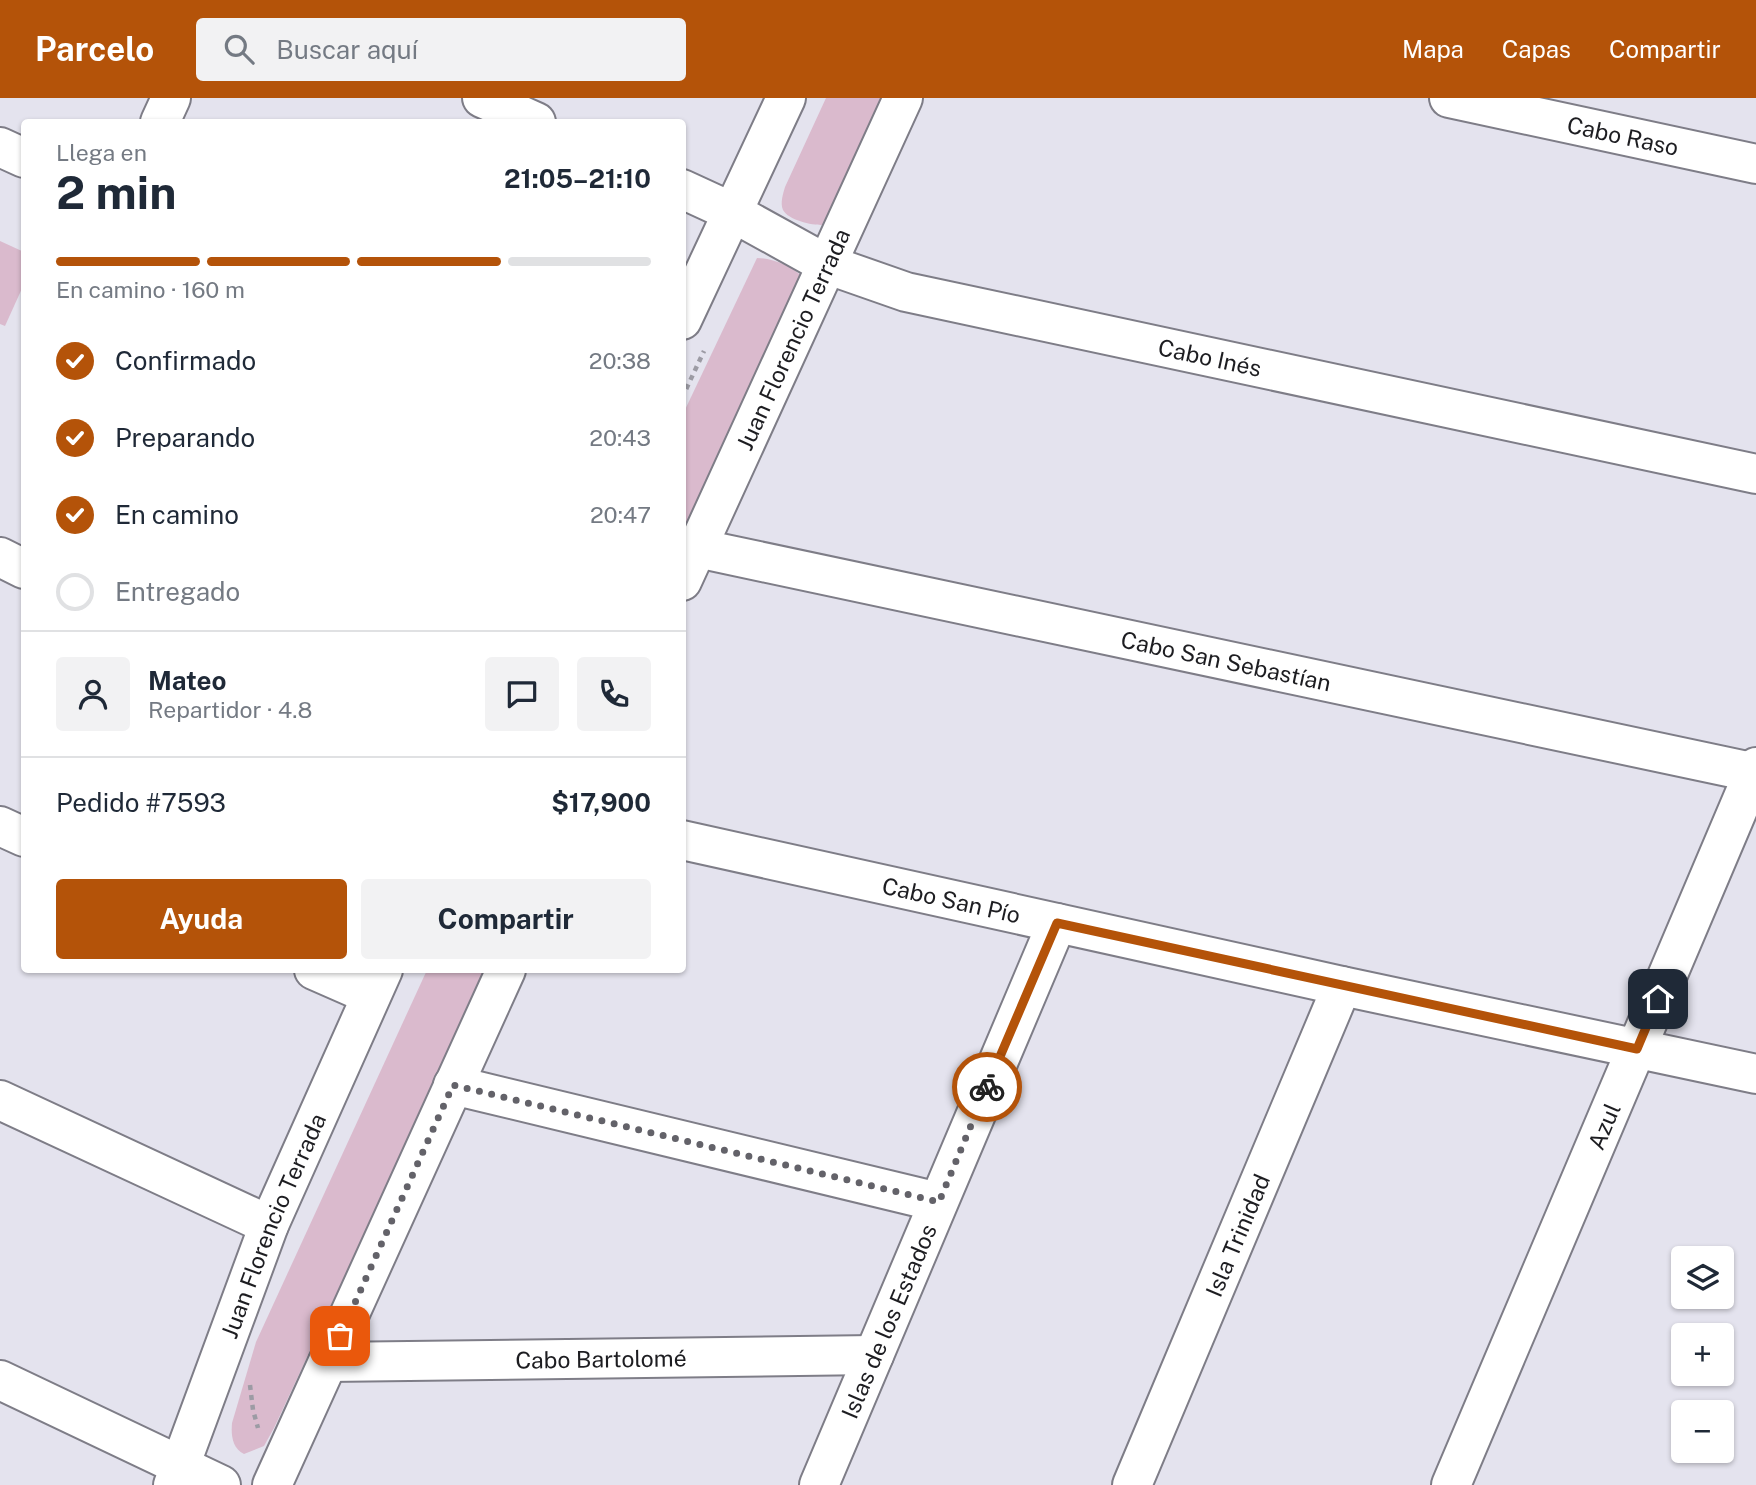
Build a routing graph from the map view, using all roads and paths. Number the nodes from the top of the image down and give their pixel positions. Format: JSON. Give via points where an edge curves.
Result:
{"nodes":[{"id":1,"x":171,"y":98,"type":"edge"},
{"id":2,"x":482,"y":98,"type":"edge"},
{"id":3,"x":786,"y":98,"type":"edge"},
{"id":4,"x":903,"y":98,"type":"edge"},
{"id":5,"x":1449,"y":98,"type":"edge"},
{"id":6,"x":161,"y":119,"type":"edge"},
{"id":7,"x":529,"y":119,"type":"edge"},
{"id":8,"x":0,"y":147,"type":"edge"},
{"id":9,"x":21,"y":158,"type":"edge"},
{"id":10,"x":1756,"y":164,"type":"edge"},
{"id":11,"x":686,"y":191,"type":"edge"},
{"id":12,"x":732,"y":212,"type":"junction"},
{"id":13,"x":826,"y":264,"type":"junction"},
{"id":14,"x":686,"y":311,"type":"edge"},
{"id":15,"x":1756,"y":474,"type":"edge"},
{"id":16,"x":0,"y":557,"type":"edge"},
{"id":17,"x":690,"y":564,"type":"edge"},
{"id":18,"x":21,"y":568,"type":"edge"},
{"id":19,"x":1755,"y":771,"type":"edge"},
{"id":20,"x":0,"y":826,"type":"edge"},
{"id":21,"x":21,"y":836,"type":"edge"},
{"id":22,"x":686,"y":841,"type":"edge"},
{"id":23,"x":1057,"y":923,"type":"junction"},
{"id":24,"x":330,"y":973,"type":"edge"},
{"id":25,"x":505,"y":973,"type":"edge"},
{"id":26,"x":377,"y":982,"type":"edge"},
{"id":27,"x":1342,"y":986,"type":"junction"},
{"id":28,"x":1637,"y":1049,"type":"junction"},
{"id":29,"x":1756,"y":1074,"type":"edge"},
{"id":30,"x":453,"y":1085,"type":"junction"},
{"id":31,"x":0,"y":1100,"type":"edge"},
{"id":32,"x":939,"y":1202,"type":"junction"},
{"id":33,"x":268,"y":1225,"type":"junction"},
{"id":34,"x":874,"y":1355,"type":"junction"},
{"id":35,"x":328,"y":1362,"type":"junction"},
{"id":36,"x":249,"y":1374,"type":"dead end"},
{"id":37,"x":0,"y":1380,"type":"edge"},
{"id":38,"x":258,"y":1431,"type":"dead end"},
{"id":39,"x":177,"y":1475,"type":"edge"},
{"id":40,"x":221,"y":1485,"type":"edge"},
{"id":41,"x":272,"y":1485,"type":"edge"},
{"id":42,"x":819,"y":1485,"type":"edge"},
{"id":43,"x":1132,"y":1485,"type":"edge"},
{"id":44,"x":1451,"y":1485,"type":"edge"}],
"edges":[{"from":1,"to":6,"type":"street"},
{"from":2,"to":7,"type":"street"},
{"from":3,"to":12,"type":"street"},
{"from":4,"to":13,"type":"street","name":"Juan Florencio Terrada"},
{"from":5,"to":10,"type":"street","name":"Cabo Raso"},
{"from":8,"to":9,"type":"street"},
{"from":11,"to":12,"type":"street","name":"Cabo Inés"},
{"from":12,"to":13,"type":"street","name":"Cabo Inés"},
{"from":12,"to":14,"type":"street"},
{"from":13,"to":15,"type":"street","name":"Cabo Inés","via":[[906,292]]},
{"from":13,"to":17,"type":"street","name":"Juan Florencio Terrada"},
{"from":16,"to":18,"type":"street"},
{"from":17,"to":19,"type":"street","name":"Cabo San Sebastían"},
{"from":19,"to":28,"type":"street","name":"Azul"},
{"from":20,"to":21,"type":"street"},
{"from":22,"to":23,"type":"street","name":"Cabo San Pío"},
{"from":23,"to":27,"type":"street","name":"Cabo San Pío"},
{"from":23,"to":32,"type":"street","name":"Islas de los Estados"},
{"from":24,"to":26,"type":"street"},
{"from":25,"to":30,"type":"street"},
{"from":26,"to":33,"type":"street","name":"Juan Florencio Terrada"},
{"from":27,"to":28,"type":"street","name":"Cabo San Pío"},
{"from":27,"to":43,"type":"street","name":"Isla Trinidad"},
{"from":28,"to":29,"type":"street","name":"Cabo San Pío"},
{"from":28,"to":44,"type":"street","name":"Azul"},
{"from":30,"to":32,"type":"street"},
{"from":30,"to":35,"type":"street"},
{"from":31,"to":33,"type":"street"},
{"from":32,"to":34,"type":"street","name":"Islas de los Estados"},
{"from":33,"to":39,"type":"street","name":"Juan Florencio Terrada"},
{"from":34,"to":35,"type":"street","name":"Cabo Bartolomé"},
{"from":34,"to":42,"type":"street","name":"Islas de los Estados"},
{"from":35,"to":41,"type":"street"},
{"from":36,"to":38,"type":"path"},
{"from":37,"to":39,"type":"street"},
{"from":39,"to":40,"type":"street"}]}
